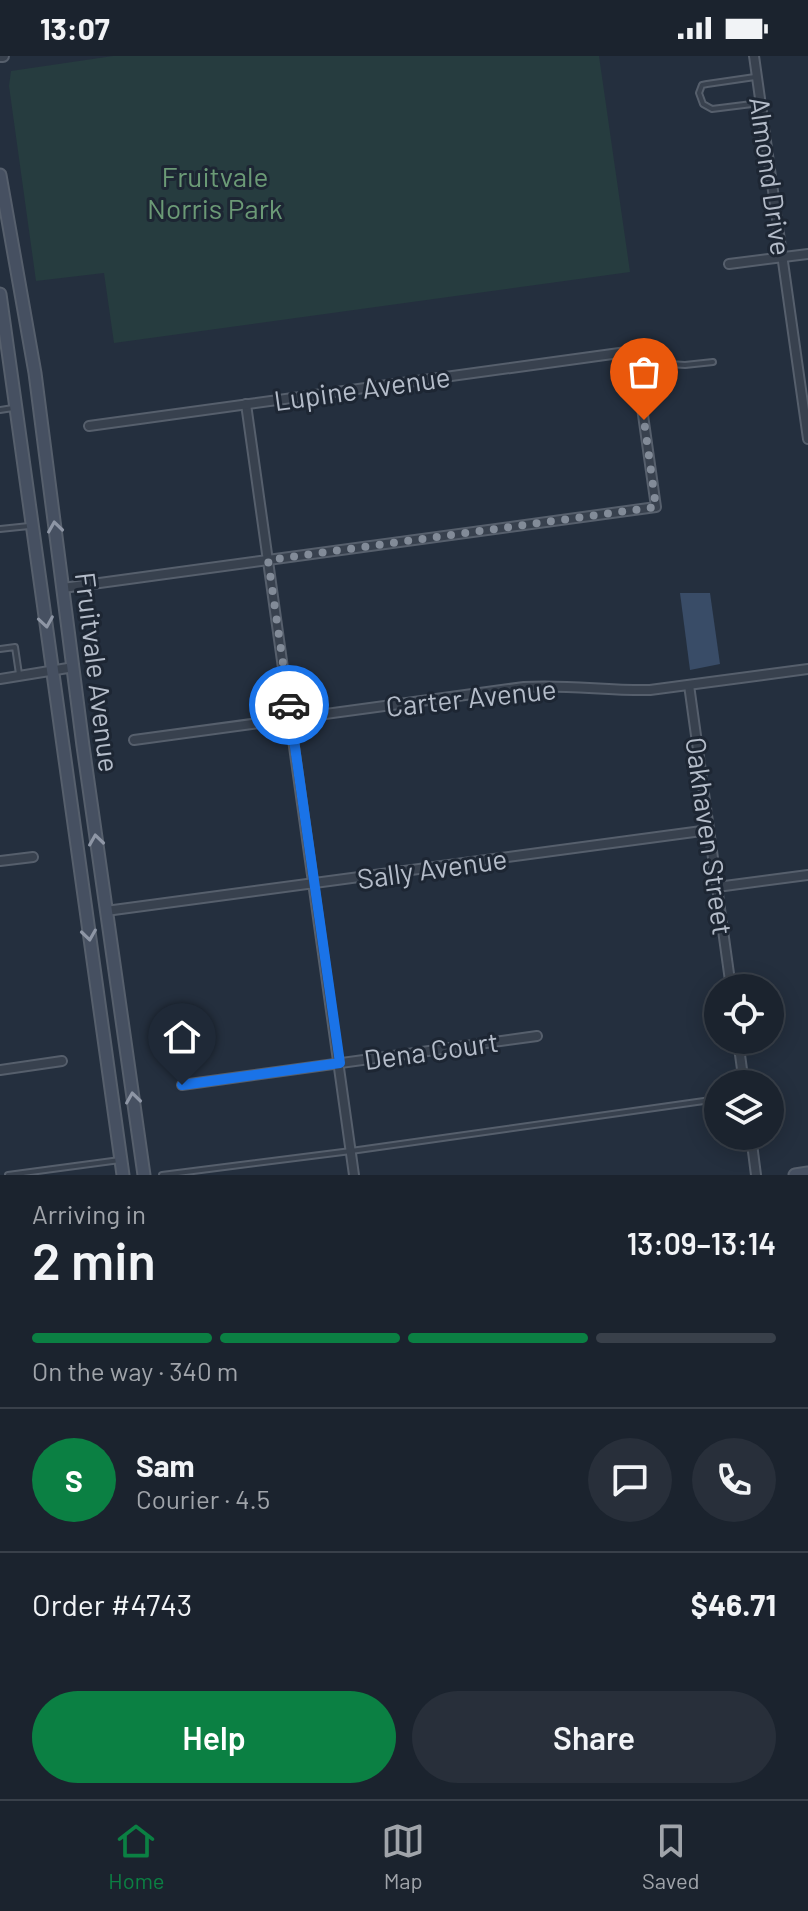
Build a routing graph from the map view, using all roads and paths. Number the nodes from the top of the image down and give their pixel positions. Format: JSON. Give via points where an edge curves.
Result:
{"nodes":[{"id":1,"x":754,"y":56,"type":"edge"},
{"id":2,"x":757,"y":77,"type":"junction"},
{"id":3,"x":760,"y":103,"type":"junction"},
{"id":4,"x":0,"y":175,"type":"edge"},
{"id":5,"x":808,"y":254,"type":"edge"},
{"id":6,"x":782,"y":258,"type":"junction"},
{"id":7,"x":729,"y":264,"type":"dead end"},
{"id":8,"x":0,"y":294,"type":"edge"},
{"id":9,"x":25,"y":319,"type":"junction"},
{"id":10,"x":4,"y":323,"type":"junction"},
{"id":11,"x":636,"y":362,"type":"junction"},
{"id":12,"x":713,"y":362,"type":"dead end"},
{"id":13,"x":6,"y":378,"type":"edge"},
{"id":14,"x":246,"y":404,"type":"junction"},
{"id":15,"x":16,"y":408,"type":"junction"},
{"id":16,"x":0,"y":410,"type":"edge"},
{"id":17,"x":89,"y":426,"type":"dead end"},
{"id":18,"x":808,"y":439,"type":"edge"},
{"id":19,"x":31,"y":525,"type":"junction"},
{"id":20,"x":0,"y":529,"type":"edge"},
{"id":21,"x":268,"y":560,"type":"junction"},
{"id":22,"x":63,"y":588,"type":"junction"},
{"id":23,"x":0,"y":649,"type":"edge"},
{"id":24,"x":74,"y":667,"type":"junction"},
{"id":25,"x":808,"y":669,"type":"edge"},
{"id":26,"x":53,"y":670,"type":"junction"},
{"id":27,"x":20,"y":676,"type":"junction"},
{"id":28,"x":0,"y":679,"type":"edge"},
{"id":29,"x":689,"y":685,"type":"junction"},
{"id":30,"x":291,"y":719,"type":"junction"},
{"id":31,"x":134,"y":740,"type":"dead end"},
{"id":32,"x":709,"y":830,"type":"junction"},
{"id":33,"x":33,"y":857,"type":"dead end"},
{"id":34,"x":0,"y":861,"type":"edge"},
{"id":35,"x":808,"y":875,"type":"edge"},
{"id":36,"x":314,"y":884,"type":"junction"},
{"id":37,"x":717,"y":887,"type":"junction"},
{"id":38,"x":106,"y":911,"type":"junction"},
{"id":39,"x":729,"y":974,"type":"edge"},
{"id":40,"x":537,"y":1036,"type":"dead end"},
{"id":41,"x":62,"y":1061,"type":"dead end"},
{"id":42,"x":340,"y":1063,"type":"junction"},
{"id":43,"x":0,"y":1070,"type":"edge"},
{"id":44,"x":182,"y":1085,"type":"dead end"},
{"id":45,"x":704,"y":1101,"type":"edge"},
{"id":46,"x":753,"y":1150,"type":"edge"},
{"id":47,"x":351,"y":1151,"type":"junction"},
{"id":48,"x":121,"y":1160,"type":"junction"},
{"id":49,"x":808,"y":1173,"type":"edge"},
{"id":50,"x":8,"y":1175,"type":"edge"},
{"id":51,"x":123,"y":1175,"type":"edge"},
{"id":52,"x":144,"y":1175,"type":"edge"},
{"id":53,"x":162,"y":1175,"type":"edge"},
{"id":54,"x":354,"y":1175,"type":"edge"},
{"id":55,"x":756,"y":1175,"type":"edge"},
{"id":56,"x":795,"y":1175,"type":"edge"}],
"edges":[{"from":1,"to":2,"type":"street","name":"Almond Drive"},
{"from":2,"to":3,"type":"street","name":"Almond Drive"},
{"from":2,"to":3,"type":"lane","via":[[707,84],[699,93],[712,109]]},
{"from":3,"to":6,"type":"street","name":"Almond Drive"},
{"from":4,"to":9,"type":"main road","name":"Fruitvale Avenue"},
{"from":5,"to":6,"type":"street"},
{"from":6,"to":7,"type":"street"},
{"from":6,"to":18,"type":"street","name":"Almond Drive"},
{"from":8,"to":10,"type":"main road","name":"Fruitvale Avenue"},
{"from":9,"to":10,"type":"main road"},
{"from":22,"to":9,"type":"main road","name":"Fruitvale Avenue","one_way":true},
{"from":10,"to":13,"type":"main road","name":"Fruitvale Avenue"},
{"from":11,"to":12,"type":"lane"},
{"from":11,"to":14,"type":"street","name":"Lupine Avenue","via":[[634,351]]},
{"from":11,"to":21,"type":"street","via":[[656,507]]},
{"from":13,"to":15,"type":"main road","name":"Fruitvale Avenue"},
{"from":14,"to":17,"type":"street","name":"Lupine Avenue"},
{"from":14,"to":21,"type":"street"},
{"from":15,"to":16,"type":"lane"},
{"from":15,"to":19,"type":"main road","name":"Fruitvale Avenue"},
{"from":19,"to":20,"type":"lane"},
{"from":19,"to":26,"type":"main road","name":"Fruitvale Avenue","one_way":true},
{"from":21,"to":22,"type":"street"},
{"from":21,"to":30,"type":"street"},
{"from":22,"to":24,"type":"main road","name":"Fruitvale Avenue"},
{"from":23,"to":27,"type":"lane","via":[[15,647]]},
{"from":24,"to":26,"type":"street"},
{"from":38,"to":24,"type":"main road","name":"Fruitvale Avenue","one_way":true},
{"from":25,"to":29,"type":"street","name":"Carter Avenue"},
{"from":26,"to":27,"type":"street"},
{"from":26,"to":48,"type":"main road","name":"Fruitvale Avenue","one_way":true},
{"from":27,"to":28,"type":"street"},
{"from":29,"to":30,"type":"street","name":"Carter Avenue","via":[[624,690],[524,687]]},
{"from":29,"to":32,"type":"street","name":"Oakhaven Street"},
{"from":30,"to":31,"type":"street","name":"Carter Avenue"},
{"from":30,"to":36,"type":"street"},
{"from":32,"to":36,"type":"street","name":"Sally Avenue"},
{"from":32,"to":37,"type":"street","name":"Oakhaven Street"},
{"from":33,"to":34,"type":"street"},
{"from":35,"to":37,"type":"street"},
{"from":36,"to":38,"type":"street","name":"Sally Avenue"},
{"from":36,"to":42,"type":"street"},
{"from":37,"to":39,"type":"street","name":"Oakhaven Street"},
{"from":52,"to":38,"type":"main road","name":"Fruitvale Avenue","one_way":true},
{"from":40,"to":42,"type":"street","name":"Dena Court"},
{"from":41,"to":43,"type":"street"},
{"from":42,"to":44,"type":"street","name":"Dena Court"},
{"from":42,"to":47,"type":"street"},
{"from":45,"to":47,"type":"lane"},
{"from":46,"to":55,"type":"street"},
{"from":47,"to":53,"type":"lane"},
{"from":47,"to":54,"type":"street"},
{"from":48,"to":50,"type":"lane"},
{"from":48,"to":51,"type":"main road","name":"Fruitvale Avenue"},
{"from":49,"to":56,"type":"main road"}]}
